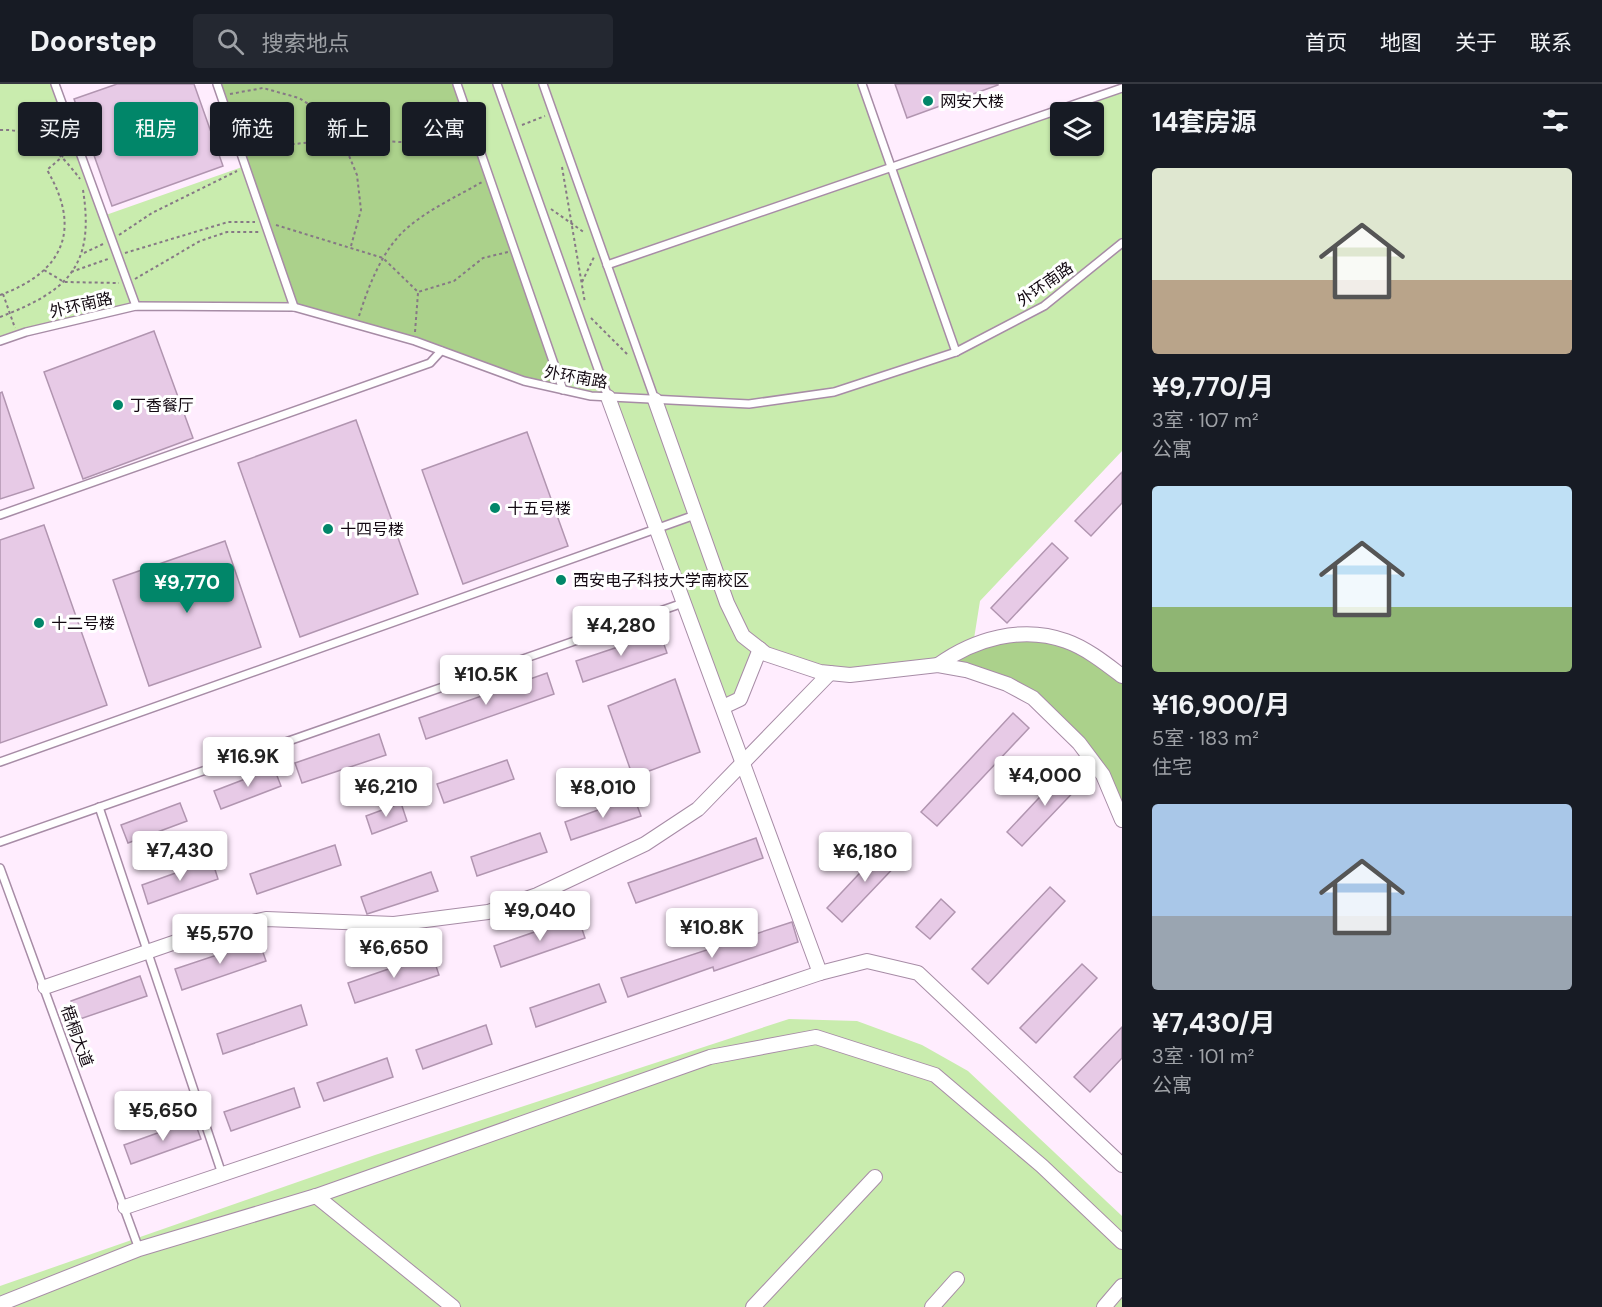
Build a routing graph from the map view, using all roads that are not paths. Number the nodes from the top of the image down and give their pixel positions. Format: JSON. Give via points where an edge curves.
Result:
{"nodes":[{"id":1,"x":55,"y":84,"type":"edge"},
{"id":2,"x":217,"y":84,"type":"edge"},
{"id":3,"x":457,"y":84,"type":"edge"},
{"id":4,"x":497,"y":84,"type":"edge"},
{"id":5,"x":543,"y":84,"type":"edge"},
{"id":6,"x":862,"y":84,"type":"edge"},
{"id":7,"x":1122,"y":88,"type":"edge"},
{"id":8,"x":890,"y":166,"type":"junction"},
{"id":9,"x":1122,"y":243,"type":"edge"},
{"id":10,"x":607,"y":265,"type":"junction"},
{"id":11,"x":136,"y":306,"type":"junction"},
{"id":12,"x":294,"y":307,"type":"junction"},
{"id":13,"x":0,"y":341,"type":"edge"},
{"id":14,"x":441,"y":351,"type":"junction"},
{"id":15,"x":956,"y":352,"type":"junction"},
{"id":16,"x":563,"y":390,"type":"junction"},
{"id":17,"x":608,"y":397,"type":"junction"},
{"id":18,"x":655,"y":400,"type":"junction"},
{"id":19,"x":0,"y":515,"type":"edge"},
{"id":20,"x":695,"y":515,"type":"junction"},
{"id":21,"x":656,"y":528,"type":"junction"},
{"id":22,"x":683,"y":603,"type":"junction"},
{"id":23,"x":760,"y":649,"type":"junction"},
{"id":24,"x":938,"y":665,"type":"junction"},
{"id":25,"x":830,"y":673,"type":"junction"},
{"id":26,"x":1122,"y":676,"type":"edge"},
{"id":27,"x":723,"y":707,"type":"junction"},
{"id":28,"x":0,"y":762,"type":"edge"},
{"id":29,"x":744,"y":763,"type":"junction"},
{"id":30,"x":99,"y":807,"type":"junction"},
{"id":31,"x":1122,"y":820,"type":"edge"},
{"id":32,"x":0,"y":842,"type":"edge"},
{"id":33,"x":0,"y":868,"type":"edge"},
{"id":34,"x":147,"y":950,"type":"junction"},
{"id":35,"x":820,"y":973,"type":"junction"},
{"id":36,"x":45,"y":987,"type":"junction"},
{"id":37,"x":1122,"y":1165,"type":"edge"},
{"id":38,"x":222,"y":1174,"type":"junction"},
{"id":39,"x":875,"y":1177,"type":"dead end"},
{"id":40,"x":316,"y":1196,"type":"junction"},
{"id":41,"x":125,"y":1206,"type":"junction"},
{"id":42,"x":1122,"y":1242,"type":"edge"},
{"id":43,"x":139,"y":1249,"type":"junction"},
{"id":44,"x":957,"y":1279,"type":"dead end"},
{"id":45,"x":1122,"y":1286,"type":"edge"},
{"id":46,"x":0,"y":1304,"type":"edge"},
{"id":47,"x":453,"y":1307,"type":"edge"},
{"id":48,"x":753,"y":1307,"type":"edge"},
{"id":49,"x":932,"y":1307,"type":"edge"},
{"id":50,"x":1104,"y":1307,"type":"edge"}],
"edges":[{"from":1,"to":11,"type":"lane"},
{"from":2,"to":12,"type":"lane"},
{"from":3,"to":16,"type":"lane"},
{"from":4,"to":17,"type":"lane"},
{"from":5,"to":10,"type":"lane"},
{"from":6,"to":8,"type":"lane"},
{"from":7,"to":8,"type":"lane"},
{"from":8,"to":10,"type":"lane"},
{"from":8,"to":15,"type":"lane"},
{"from":9,"to":15,"type":"lane","name":"外环南路","via":[[1044,306]]},
{"from":10,"to":18,"type":"lane"},
{"from":11,"to":12,"type":"lane","name":"外环南路"},
{"from":11,"to":13,"type":"lane","name":"外环南路"},
{"from":12,"to":14,"type":"lane","name":"外环南路"},
{"from":14,"to":16,"type":"lane","name":"外环南路","via":[[524,381]]},
{"from":14,"to":19,"type":"lane","via":[[430,363]]},
{"from":15,"to":18,"type":"lane","name":"外环南路","via":[[834,392],[749,404]]},
{"from":16,"to":17,"type":"lane","name":"外环南路"},
{"from":17,"to":18,"type":"lane","name":"外环南路"},
{"from":17,"to":21,"type":"street"},
{"from":18,"to":20,"type":"street"},
{"from":20,"to":21,"type":"lane"},
{"from":20,"to":23,"type":"street","via":[[734,620],[743,636]]},
{"from":21,"to":22,"type":"street"},
{"from":21,"to":28,"type":"lane"},
{"from":22,"to":27,"type":"street"},
{"from":22,"to":30,"type":"lane"},
{"from":23,"to":25,"type":"street"},
{"from":23,"to":27,"type":"street","via":[[740,699]]},
{"from":24,"to":25,"type":"street","via":[[850,675]]},
{"from":24,"to":26,"type":"street","via":[[973,645],[1001,636],[1028,634],[1066,641]]},
{"from":24,"to":31,"type":"street","via":[[1007,684],[1033,698],[1079,743],[1103,775]]},
{"from":25,"to":29,"type":"street"},
{"from":27,"to":29,"type":"street"},
{"from":29,"to":34,"type":"street","via":[[698,809],[645,844],[537,895],[488,912],[394,924],[266,919]]},
{"from":29,"to":35,"type":"street"},
{"from":30,"to":32,"type":"lane"},
{"from":30,"to":34,"type":"lane"},
{"from":33,"to":36,"type":"lane","name":"梧桐大道"},
{"from":34,"to":36,"type":"street"},
{"from":34,"to":38,"type":"lane"},
{"from":35,"to":37,"type":"street","via":[[867,961],[918,973]]},
{"from":35,"to":38,"type":"street"},
{"from":36,"to":41,"type":"lane","name":"梧桐大道"},
{"from":38,"to":41,"type":"street"},
{"from":39,"to":48,"type":"street"},
{"from":40,"to":42,"type":"street","via":[[710,1058],[816,1037],[935,1075],[1042,1166]]},
{"from":40,"to":43,"type":"street"},
{"from":40,"to":47,"type":"street"},
{"from":41,"to":43,"type":"lane","name":"梧桐大道"},
{"from":43,"to":46,"type":"street"},
{"from":44,"to":49,"type":"street"},
{"from":45,"to":50,"type":"street"}]}
